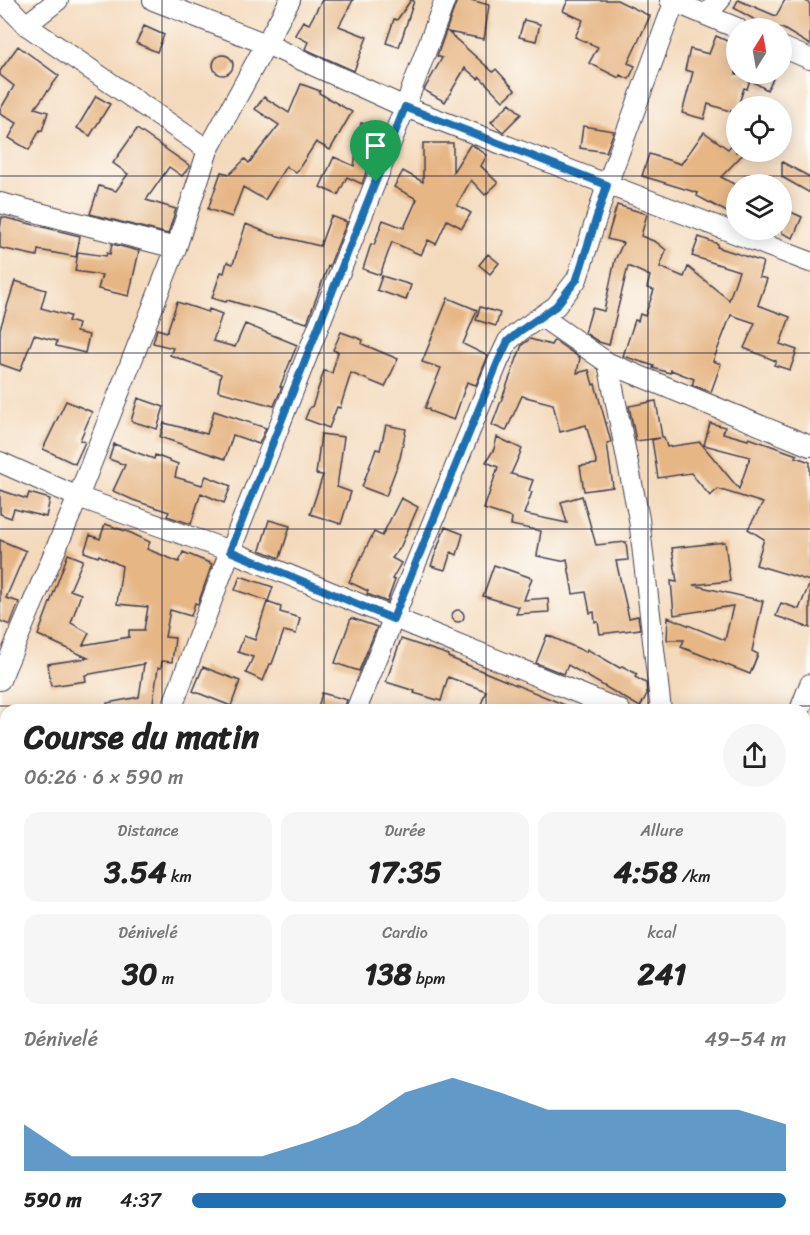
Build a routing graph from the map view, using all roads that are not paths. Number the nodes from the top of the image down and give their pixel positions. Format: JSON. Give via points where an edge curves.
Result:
{"nodes":[{"id":1,"x":2,"y":0,"type":"edge"},
{"id":2,"x":58,"y":0,"type":"edge"},
{"id":3,"x":153,"y":0,"type":"edge"},
{"id":4,"x":290,"y":0,"type":"edge"},
{"id":5,"x":445,"y":0,"type":"edge"},
{"id":6,"x":720,"y":0,"type":"edge"},
{"id":7,"x":672,"y":2,"type":"edge"},
{"id":8,"x":705,"y":15,"type":"junction"},
{"id":9,"x":726,"y":24,"type":"edge"},
{"id":10,"x":26,"y":25,"type":"junction"},
{"id":11,"x":266,"y":44,"type":"junction"},
{"id":12,"x":792,"y":51,"type":"edge"},
{"id":13,"x":810,"y":59,"type":"edge"},
{"id":14,"x":405,"y":107,"type":"junction"},
{"id":15,"x":208,"y":150,"type":"junction"},
{"id":16,"x":607,"y":185,"type":"junction"},
{"id":17,"x":0,"y":203,"type":"edge"},
{"id":18,"x":176,"y":248,"type":"junction"},
{"id":19,"x":810,"y":262,"type":"edge"},
{"id":20,"x":542,"y":316,"type":"junction"},
{"id":21,"x":608,"y":363,"type":"junction"},
{"id":22,"x":810,"y":446,"type":"edge"},
{"id":23,"x":0,"y":462,"type":"edge"},
{"id":24,"x":78,"y":497,"type":"junction"},
{"id":25,"x":230,"y":551,"type":"junction"},
{"id":26,"x":393,"y":619,"type":"junction"},
{"id":27,"x":0,"y":680,"type":"edge"},
{"id":28,"x":810,"y":684,"type":"edge"},
{"id":29,"x":173,"y":704,"type":"edge"},
{"id":30,"x":358,"y":704,"type":"edge"},
{"id":31,"x":605,"y":704,"type":"edge"},
{"id":32,"x":660,"y":704,"type":"edge"},
{"id":33,"x":802,"y":704,"type":"edge"}],
"edges":[{"from":1,"to":10,"type":"street"},
{"from":2,"to":10,"type":"street"},
{"from":3,"to":11,"type":"street"},
{"from":4,"to":11,"type":"street"},
{"from":5,"to":14,"type":"street"},
{"from":6,"to":8,"type":"street"},
{"from":7,"to":8,"type":"street"},
{"from":7,"to":16,"type":"street"},
{"from":8,"to":9,"type":"street"},
{"from":10,"to":15,"type":"street"},
{"from":11,"to":14,"type":"street"},
{"from":11,"to":15,"type":"street"},
{"from":12,"to":13,"type":"street"},
{"from":14,"to":16,"type":"street"},
{"from":14,"to":25,"type":"street"},
{"from":15,"to":18,"type":"street"},
{"from":16,"to":19,"type":"street"},
{"from":16,"to":20,"type":"street","via":[[577,279],[556,306]]},
{"from":17,"to":18,"type":"street"},
{"from":18,"to":24,"type":"street"},
{"from":20,"to":21,"type":"street"},
{"from":20,"to":26,"type":"street","via":[[508,341]]},
{"from":21,"to":22,"type":"street"},
{"from":21,"to":32,"type":"street","via":[[639,519]]},
{"from":23,"to":24,"type":"street"},
{"from":24,"to":25,"type":"street"},
{"from":24,"to":27,"type":"street"},
{"from":25,"to":26,"type":"street"},
{"from":25,"to":29,"type":"street"},
{"from":26,"to":30,"type":"street"},
{"from":26,"to":31,"type":"street"},
{"from":28,"to":33,"type":"street"}]}
